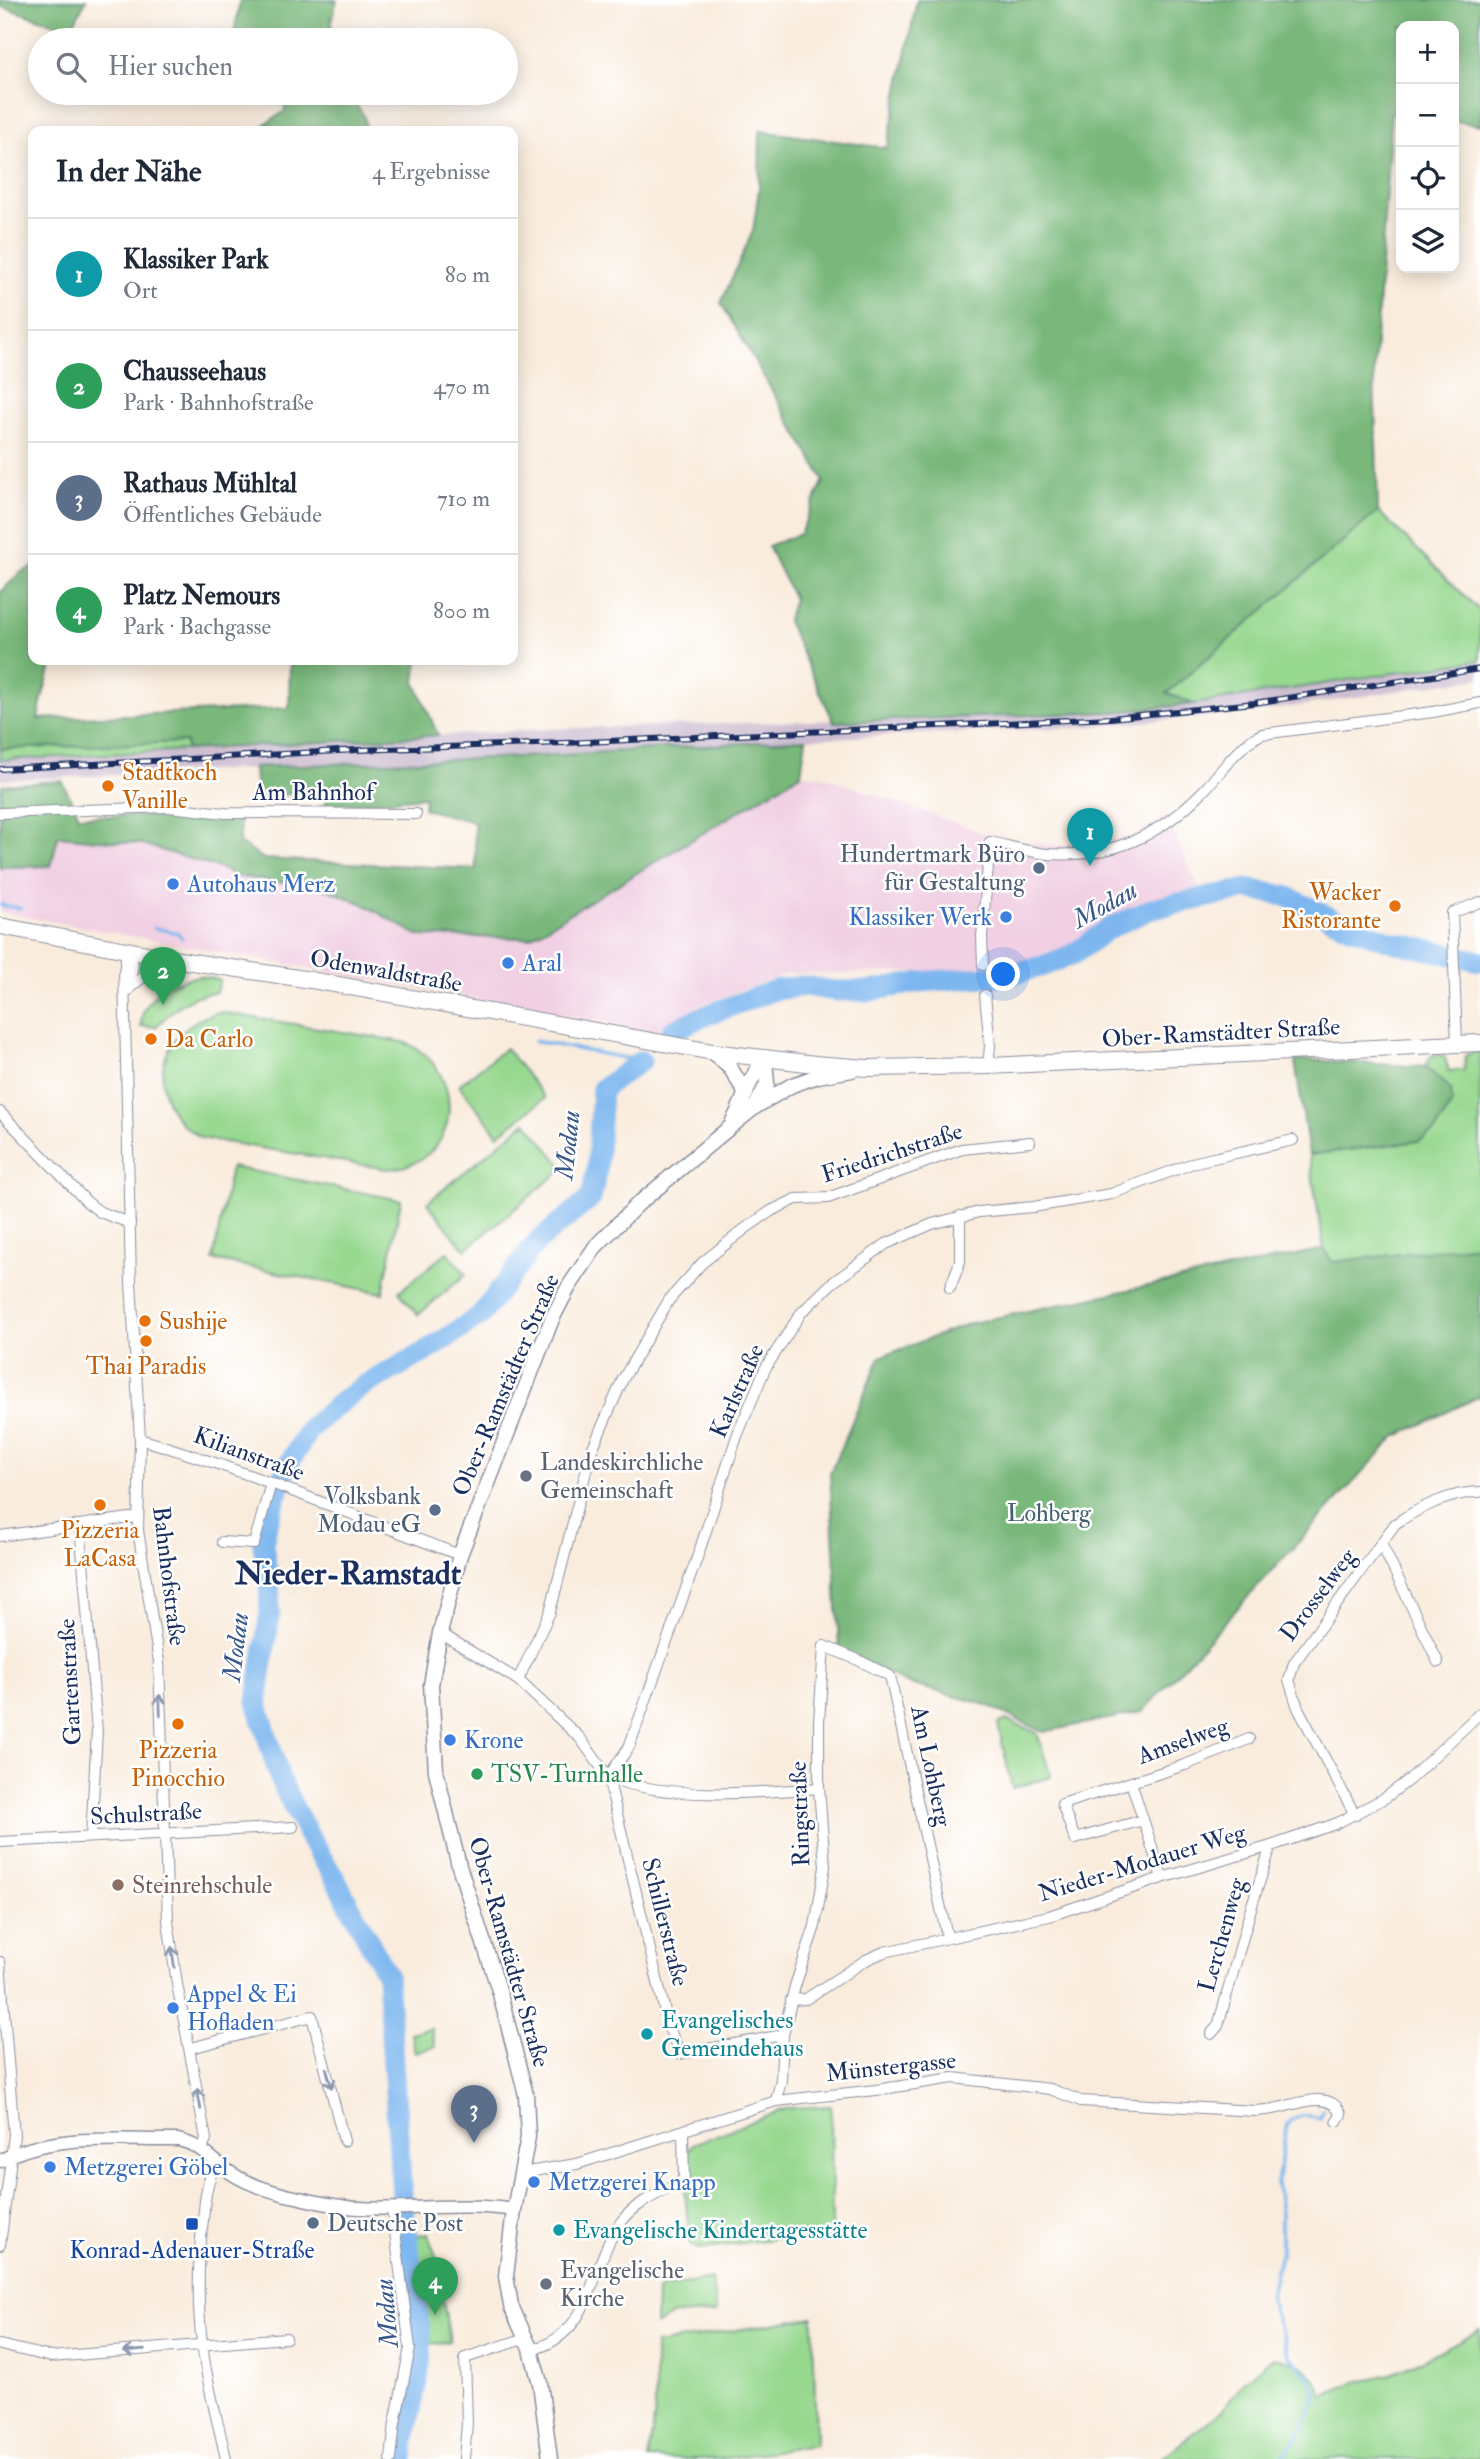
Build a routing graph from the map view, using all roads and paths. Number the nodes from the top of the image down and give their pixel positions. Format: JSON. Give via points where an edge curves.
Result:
{"nodes":[{"id":1,"x":1480,"y":703,"type":"edge"},
{"id":2,"x":0,"y":813,"type":"edge"},
{"id":3,"x":416,"y":814,"type":"dead end"},
{"id":4,"x":1480,"y":902,"type":"edge"},
{"id":5,"x":0,"y":926,"type":"edge"},
{"id":6,"x":127,"y":950,"type":"junction"},
{"id":7,"x":179,"y":960,"type":"junction"},
{"id":8,"x":983,"y":965,"type":"dead end"},
{"id":9,"x":130,"y":988,"type":"junction"},
{"id":10,"x":985,"y":995,"type":"dead end"},
{"id":11,"x":125,"y":1004,"type":"junction"},
{"id":12,"x":1480,"y":1043,"type":"edge"},
{"id":13,"x":1457,"y":1044,"type":"junction"},
{"id":14,"x":713,"y":1052,"type":"junction"},
{"id":15,"x":765,"y":1059,"type":"junction"},
{"id":16,"x":988,"y":1066,"type":"junction"},
{"id":17,"x":867,"y":1068,"type":"junction"},
{"id":18,"x":746,"y":1094,"type":"junction"},
{"id":19,"x":755,"y":1107,"type":"junction"},
{"id":20,"x":0,"y":1112,"type":"edge"},
{"id":21,"x":729,"y":1128,"type":"junction"},
{"id":22,"x":1293,"y":1140,"type":"dead end"},
{"id":23,"x":1030,"y":1142,"type":"dead end"},
{"id":24,"x":960,"y":1216,"type":"junction"},
{"id":25,"x":130,"y":1223,"type":"junction"},
{"id":26,"x":950,"y":1288,"type":"dead end"},
{"id":27,"x":140,"y":1439,"type":"junction"},
{"id":28,"x":271,"y":1483,"type":"junction"},
{"id":29,"x":1480,"y":1492,"type":"edge"},
{"id":30,"x":137,"y":1517,"type":"junction"},
{"id":31,"x":80,"y":1525,"type":"junction"},
{"id":32,"x":0,"y":1536,"type":"edge"},
{"id":33,"x":222,"y":1542,"type":"dead end"},
{"id":34,"x":1382,"y":1545,"type":"junction"},
{"id":35,"x":460,"y":1555,"type":"junction"},
{"id":36,"x":440,"y":1633,"type":"junction"},
{"id":37,"x":824,"y":1646,"type":"joint"},
{"id":38,"x":1438,"y":1662,"type":"dead end"},
{"id":39,"x":518,"y":1679,"type":"junction"},
{"id":40,"x":1480,"y":1713,"type":"edge"},
{"id":41,"x":1249,"y":1739,"type":"dead end"},
{"id":42,"x":608,"y":1777,"type":"junction"},
{"id":43,"x":1131,"y":1782,"type":"junction"},
{"id":44,"x":819,"y":1788,"type":"junction"},
{"id":45,"x":1355,"y":1815,"type":"junction"},
{"id":46,"x":1143,"y":1820,"type":"junction"},
{"id":47,"x":293,"y":1827,"type":"dead end"},
{"id":48,"x":163,"y":1835,"type":"junction"},
{"id":49,"x":91,"y":1838,"type":"junction"},
{"id":50,"x":0,"y":1842,"type":"edge"},
{"id":51,"x":1271,"y":1846,"type":"junction"},
{"id":52,"x":1161,"y":1878,"type":"junction"},
{"id":53,"x":947,"y":1936,"type":"junction"},
{"id":54,"x":0,"y":1962,"type":"edge"},
{"id":55,"x":791,"y":2000,"type":"junction"},
{"id":56,"x":1211,"y":2034,"type":"dead end"},
{"id":57,"x":783,"y":2035,"type":"junction"},
{"id":58,"x":191,"y":2048,"type":"junction"},
{"id":59,"x":776,"y":2101,"type":"junction"},
{"id":60,"x":1337,"y":2122,"type":"dead end"},
{"id":61,"x":683,"y":2132,"type":"junction"},
{"id":62,"x":344,"y":2141,"type":"dead end"},
{"id":63,"x":202,"y":2149,"type":"junction"},
{"id":64,"x":5,"y":2158,"type":"edge"},
{"id":65,"x":218,"y":2163,"type":"junction"},
{"id":66,"x":521,"y":2173,"type":"junction"},
{"id":67,"x":392,"y":2208,"type":"junction"},
{"id":68,"x":514,"y":2210,"type":"junction"},
{"id":69,"x":0,"y":2245,"type":"edge"},
{"id":70,"x":286,"y":2338,"type":"dead end"},
{"id":71,"x":529,"y":2344,"type":"junction"},
{"id":72,"x":0,"y":2345,"type":"edge"},
{"id":73,"x":202,"y":2345,"type":"junction"},
{"id":74,"x":226,"y":2459,"type":"edge"},
{"id":75,"x":391,"y":2459,"type":"edge"},
{"id":76,"x":464,"y":2459,"type":"edge"},
{"id":77,"x":550,"y":2459,"type":"edge"}],
"edges":[{"from":1,"to":8,"type":"street","via":[[1262,734],[1243,746],[1188,806],[1164,825],[1109,851],[1047,854],[990,842]]},
{"from":2,"to":3,"type":"street","name":"Am Bahnhof","via":[[168,807],[225,813]]},
{"from":4,"to":13,"type":"street","via":[[1452,913]]},
{"from":5,"to":6,"type":"main road","name":"Odenwaldstraße"},
{"from":6,"to":7,"type":"main road","name":"Odenwaldstraße"},
{"from":6,"to":9,"type":"street","name":"Bahnhofstraße","via":[[133,964]]},
{"from":6,"to":11,"type":"street","name":"Bahnhofstraße"},
{"from":7,"to":9,"type":"street","via":[[150,971]]},
{"from":7,"to":14,"type":"main road","name":"Odenwaldstraße"},
{"from":9,"to":11,"type":"street","name":"Bahnhofstraße"},
{"from":10,"to":16,"type":"street"},
{"from":11,"to":25,"type":"street","name":"Bahnhofstraße"},
{"from":12,"to":13,"type":"main road","name":"Ober-Ramstädter Straße"},
{"from":13,"to":16,"type":"main road","name":"Ober-Ramstädter Straße"},
{"from":14,"to":15,"type":"main road","name":"Odenwaldstraße"},
{"from":14,"to":18,"type":"main road","via":[[731,1069]]},
{"from":15,"to":17,"type":"main road","name":"Ober-Ramstädter Straße"},
{"from":15,"to":18,"type":"main road","name":"Ober-Ramstädter Straße"},
{"from":15,"to":19,"type":"main road","via":[[767,1084]]},
{"from":16,"to":17,"type":"main road","name":"Ober-Ramstädter Straße"},
{"from":17,"to":19,"type":"main road","name":"Ober-Ramstädter Straße","via":[[805,1080]]},
{"from":18,"to":21,"type":"main road","name":"Ober-Ramstädter Straße"},
{"from":19,"to":21,"type":"main road","name":"Ober-Ramstädter Straße"},
{"from":20,"to":25,"type":"street","via":[[87,1202]]},
{"from":21,"to":35,"type":"main road","name":"Ober-Ramstädter Straße","via":[[619,1222],[580,1268],[552,1319]]},
{"from":22,"to":24,"type":"street","name":"Karlstraße","via":[[1196,1162],[1111,1194]]},
{"from":23,"to":39,"type":"street","name":"Friedrichstraße","via":[[962,1149],[828,1198],[796,1199],[746,1228],[702,1264],[669,1300],[622,1379],[592,1452],[550,1612]]},
{"from":24,"to":26,"type":"street","via":[[960,1262]]},
{"from":24,"to":42,"type":"street","name":"Karlstraße","via":[[886,1244],[832,1283],[801,1313],[765,1369],[737,1436],[629,1747]]},
{"from":25,"to":27,"type":"street","name":"Bahnhofstraße"},
{"from":27,"to":28,"type":"street","name":"Kilianstraße"},
{"from":27,"to":30,"type":"street","name":"Bahnhofstraße"},
{"from":28,"to":33,"type":"street","via":[[254,1544]]},
{"from":28,"to":35,"type":"street","name":"Kilianstraße"},
{"from":29,"to":34,"type":"street","name":"Drosselweg","via":[[1455,1495],[1406,1517],[1395,1524]]},
{"from":30,"to":31,"type":"street"},
{"from":48,"to":30,"type":"street","name":"Bahnhofstraße","one_way":true,"via":[[159,1662]]},
{"from":31,"to":32,"type":"street"},
{"from":31,"to":49,"type":"street","name":"Gartenstraße","via":[[97,1731]]},
{"from":34,"to":38,"type":"street"},
{"from":34,"to":45,"type":"street","name":"Drosselweg","via":[[1294,1663],[1289,1680],[1298,1708]]},
{"from":35,"to":36,"type":"main road","name":"Ober-Ramstädter Straße"},
{"from":36,"to":39,"type":"street"},
{"from":36,"to":66,"type":"main road","name":"Ober-Ramstädter Straße","via":[[431,1685],[436,1770],[526,2095],[528,2137]]},
{"from":37,"to":44,"type":"street","name":"Ringstraße"},
{"from":37,"to":53,"type":"street","name":"Am Lohberg","via":[[890,1676]]},
{"from":39,"to":42,"type":"street","via":[[580,1738]]},
{"from":40,"to":45,"type":"street","name":"Nieder-Modauer Weg","via":[[1410,1779]]},
{"from":41,"to":43,"type":"street","name":"Amselweg"},
{"from":42,"to":44,"type":"street","via":[[629,1785],[684,1792]]},
{"from":42,"to":57,"type":"street","name":"Schillerstraße","via":[[669,2028],[680,2054]]},
{"from":43,"to":46,"type":"street","name":"Amselweg"},
{"from":43,"to":46,"type":"street","name":"Amselweg","via":[[1062,1804],[1075,1839]]},
{"from":44,"to":55,"type":"street","name":"Ringstraße","via":[[825,1867],[815,1926]]},
{"from":45,"to":51,"type":"street","name":"Nieder-Modauer Weg"},
{"from":46,"to":52,"type":"street","name":"Amselweg"},
{"from":47,"to":48,"type":"street","name":"Schulstraße"},
{"from":48,"to":49,"type":"street","name":"Schulstraße"},
{"from":58,"to":48,"type":"street","name":"Bahnhofstraße","one_way":true,"via":[[168,1921]]},
{"from":49,"to":50,"type":"street","name":"Schulstraße"},
{"from":51,"to":52,"type":"street","name":"Nieder-Modauer Weg"},
{"from":51,"to":56,"type":"street","name":"Lerchenweg","via":[[1218,2026]]},
{"from":52,"to":53,"type":"street","name":"Nieder-Modauer Weg","via":[[1049,1916]]},
{"from":53,"to":55,"type":"street","name":"Nieder-Modauer Weg","via":[[884,1952],[806,1999]]},
{"from":54,"to":64,"type":"street","via":[[14,2134]]},
{"from":55,"to":57,"type":"street","name":"Ringstraße"},
{"from":57,"to":59,"type":"street","name":"Ringstraße"},
{"from":58,"to":62,"type":"street","one_way":true,"via":[[312,2016]]},
{"from":63,"to":58,"type":"street","name":"Bahnhofstraße","one_way":true,"via":[[206,2139]]},
{"from":59,"to":60,"type":"street","name":"Münstergasse","via":[[953,2078],[1050,2089],[1081,2101],[1272,2110],[1315,2100],[1338,2107]]},
{"from":59,"to":61,"type":"street","name":"Münstergasse"},
{"from":61,"to":66,"type":"street","name":"Münstergasse","via":[[577,2164]]},
{"from":61,"to":71,"type":"street","via":[[684,2180],[628,2215],[609,2241],[590,2294],[572,2325],[554,2342]]},
{"from":63,"to":64,"type":"street","via":[[178,2140],[76,2141]]},
{"from":63,"to":65,"type":"street"},
{"from":64,"to":69,"type":"street"},
{"from":65,"to":67,"type":"street","via":[[234,2175],[281,2194],[338,2206]]},
{"from":65,"to":73,"type":"street","via":[[208,2181],[199,2249]]},
{"from":66,"to":68,"type":"main road","name":"Ober-Ramstädter Straße"},
{"from":67,"to":68,"type":"street","via":[[483,2205]]},
{"from":67,"to":75,"type":"street","via":[[410,2348]]},
{"from":68,"to":71,"type":"main road","name":"Ober-Ramstädter Straße","via":[[508,2294]]},
{"from":70,"to":73,"type":"street"},
{"from":71,"to":76,"type":"street","via":[[465,2358]]},
{"from":71,"to":77,"type":"main road","name":"Ober-Ramstädter Straße","via":[[540,2383]]},
{"from":73,"to":72,"type":"street","one_way":true,"via":[[51,2357]]},
{"from":73,"to":74,"type":"street"}]}
